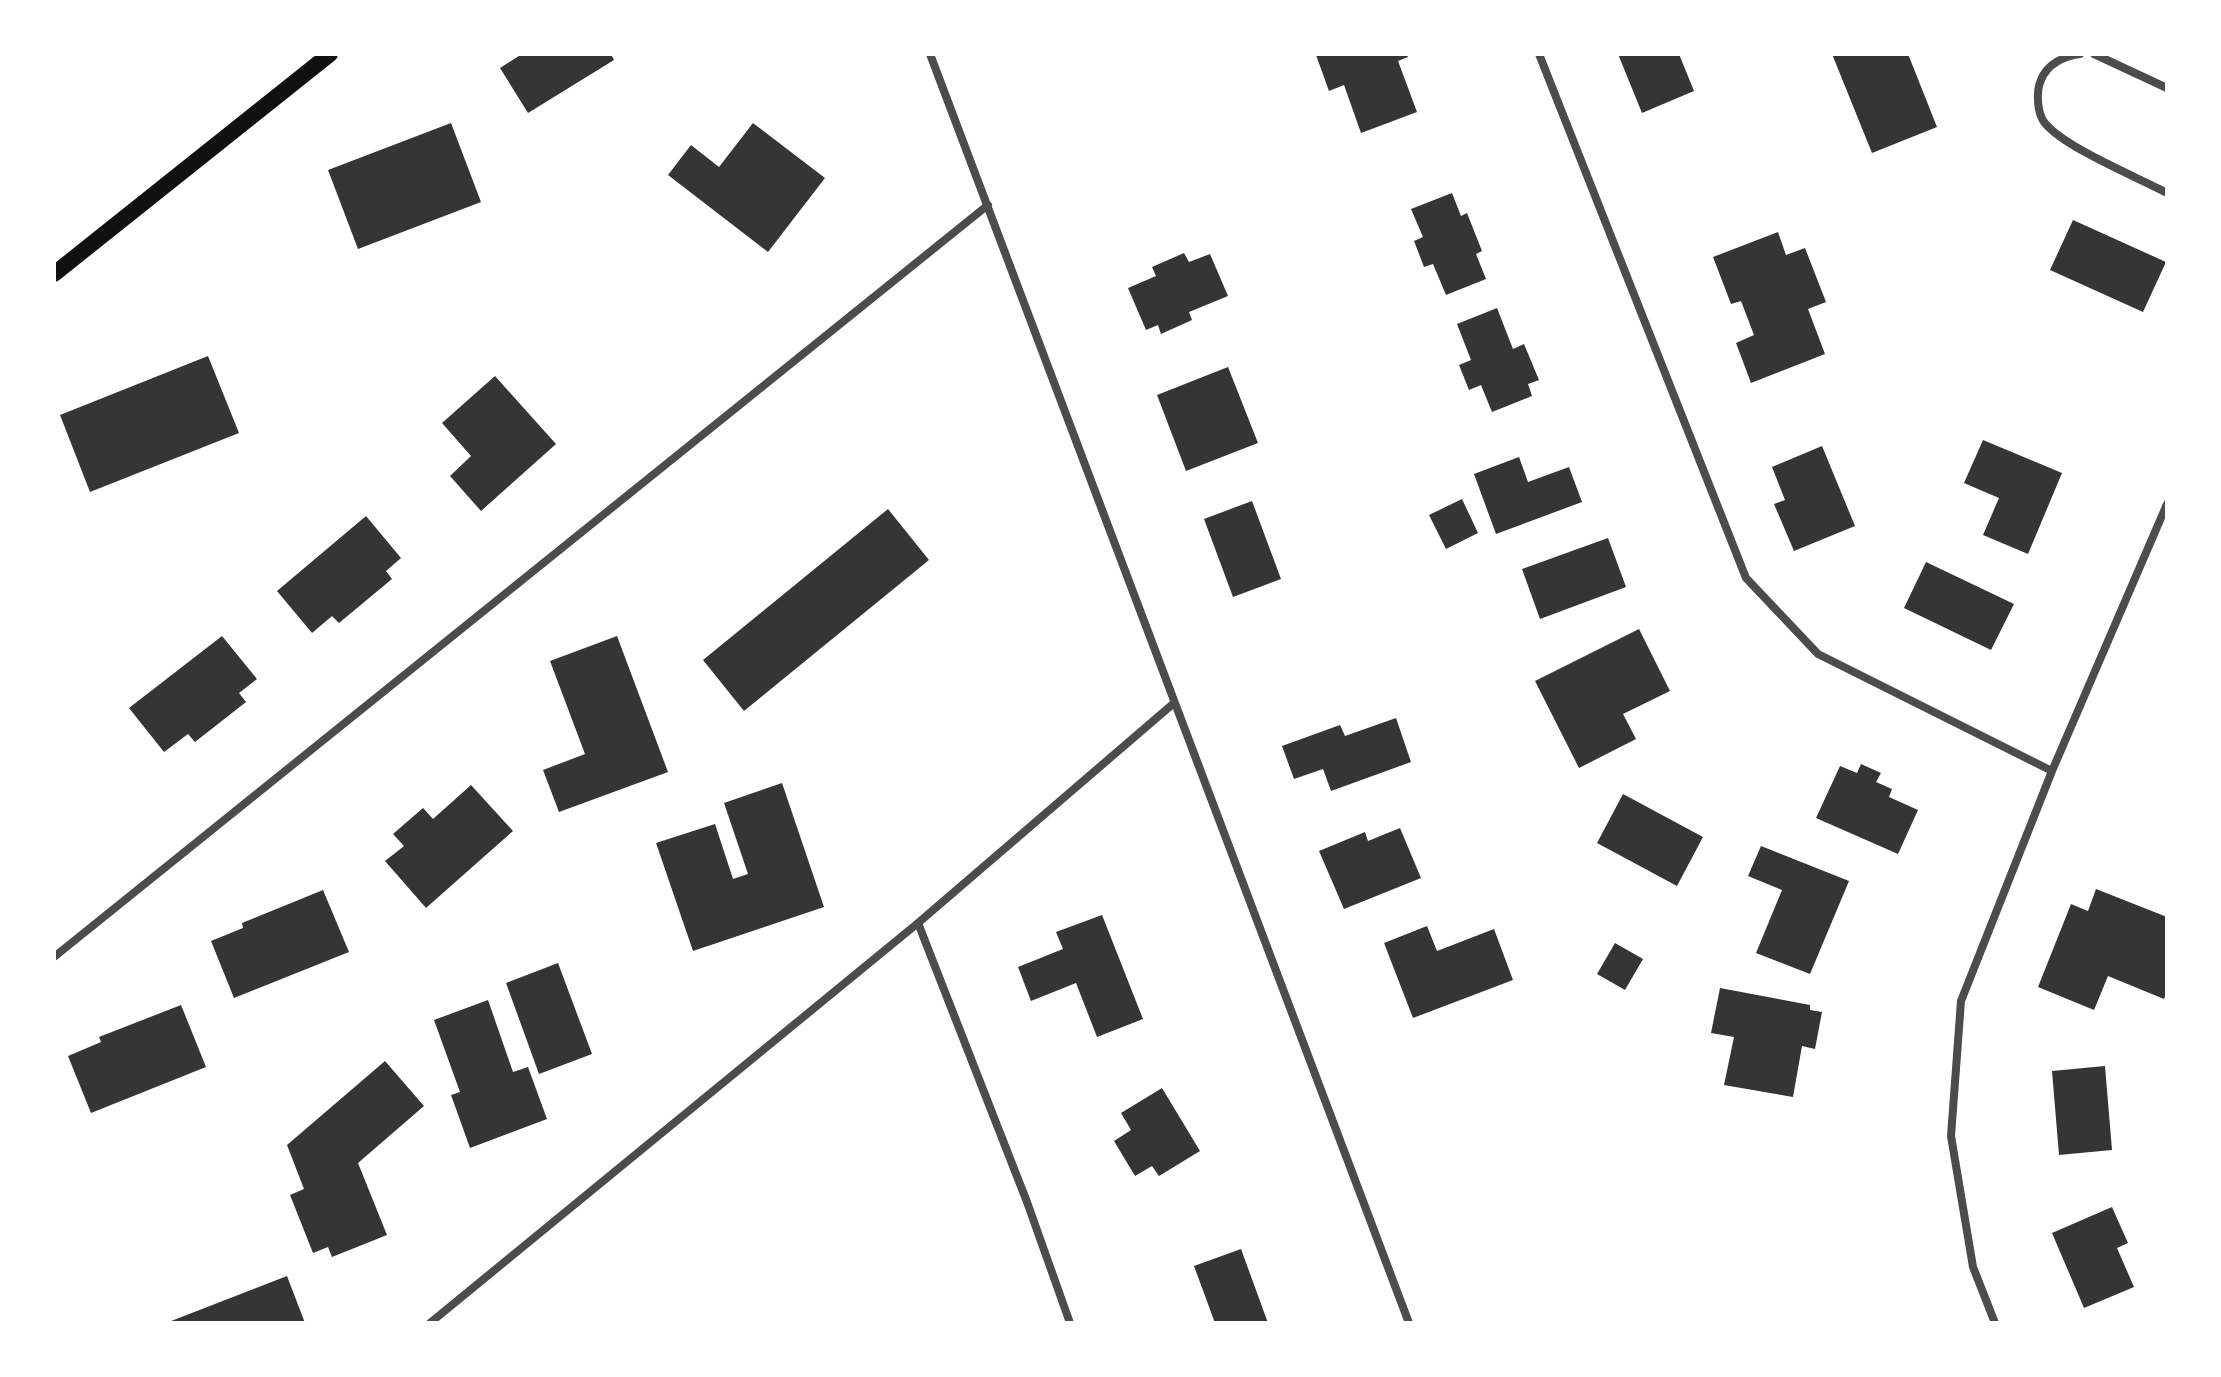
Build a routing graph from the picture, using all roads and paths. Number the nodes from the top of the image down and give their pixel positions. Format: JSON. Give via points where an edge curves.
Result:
{"nodes":[{"id":1,"x":330,"y":54,"type":"edge"},
{"id":2,"x":930,"y":54,"type":"edge"},
{"id":3,"x":1539,"y":54,"type":"edge"},
{"id":4,"x":2080,"y":54,"type":"edge"},
{"id":5,"x":2094,"y":54,"type":"edge"},
{"id":6,"x":2167,"y":88,"type":"edge"},
{"id":7,"x":2167,"y":193,"type":"edge"},
{"id":8,"x":988,"y":205,"type":"junction"},
{"id":9,"x":54,"y":274,"type":"edge"},
{"id":10,"x":2167,"y":504,"type":"edge"},
{"id":11,"x":1174,"y":703,"type":"junction"},
{"id":12,"x":2052,"y":771,"type":"junction"},
{"id":13,"x":918,"y":923,"type":"junction"},
{"id":14,"x":54,"y":957,"type":"edge"},
{"id":15,"x":430,"y":1323,"type":"edge"},
{"id":16,"x":1070,"y":1323,"type":"edge"},
{"id":17,"x":1409,"y":1323,"type":"edge"},
{"id":18,"x":1995,"y":1323,"type":"edge"}],
"edges":[{"from":1,"to":9,"type":"main road"},
{"from":2,"to":8,"type":"street"},
{"from":3,"to":12,"type":"street","via":[[1746,578],[1818,654]]},
{"from":4,"to":7,"type":"street","via":[[2063,57],[2041,78],[2037,96],[2043,121],[2069,141]]},
{"from":5,"to":6,"type":"street"},
{"from":8,"to":11,"type":"street"},
{"from":8,"to":14,"type":"street"},
{"from":10,"to":12,"type":"street"},
{"from":11,"to":13,"type":"street"},
{"from":11,"to":17,"type":"street"},
{"from":12,"to":18,"type":"street","via":[[1961,1001],[1951,1136],[1973,1267]]},
{"from":13,"to":15,"type":"street"},
{"from":13,"to":16,"type":"street"}]}
